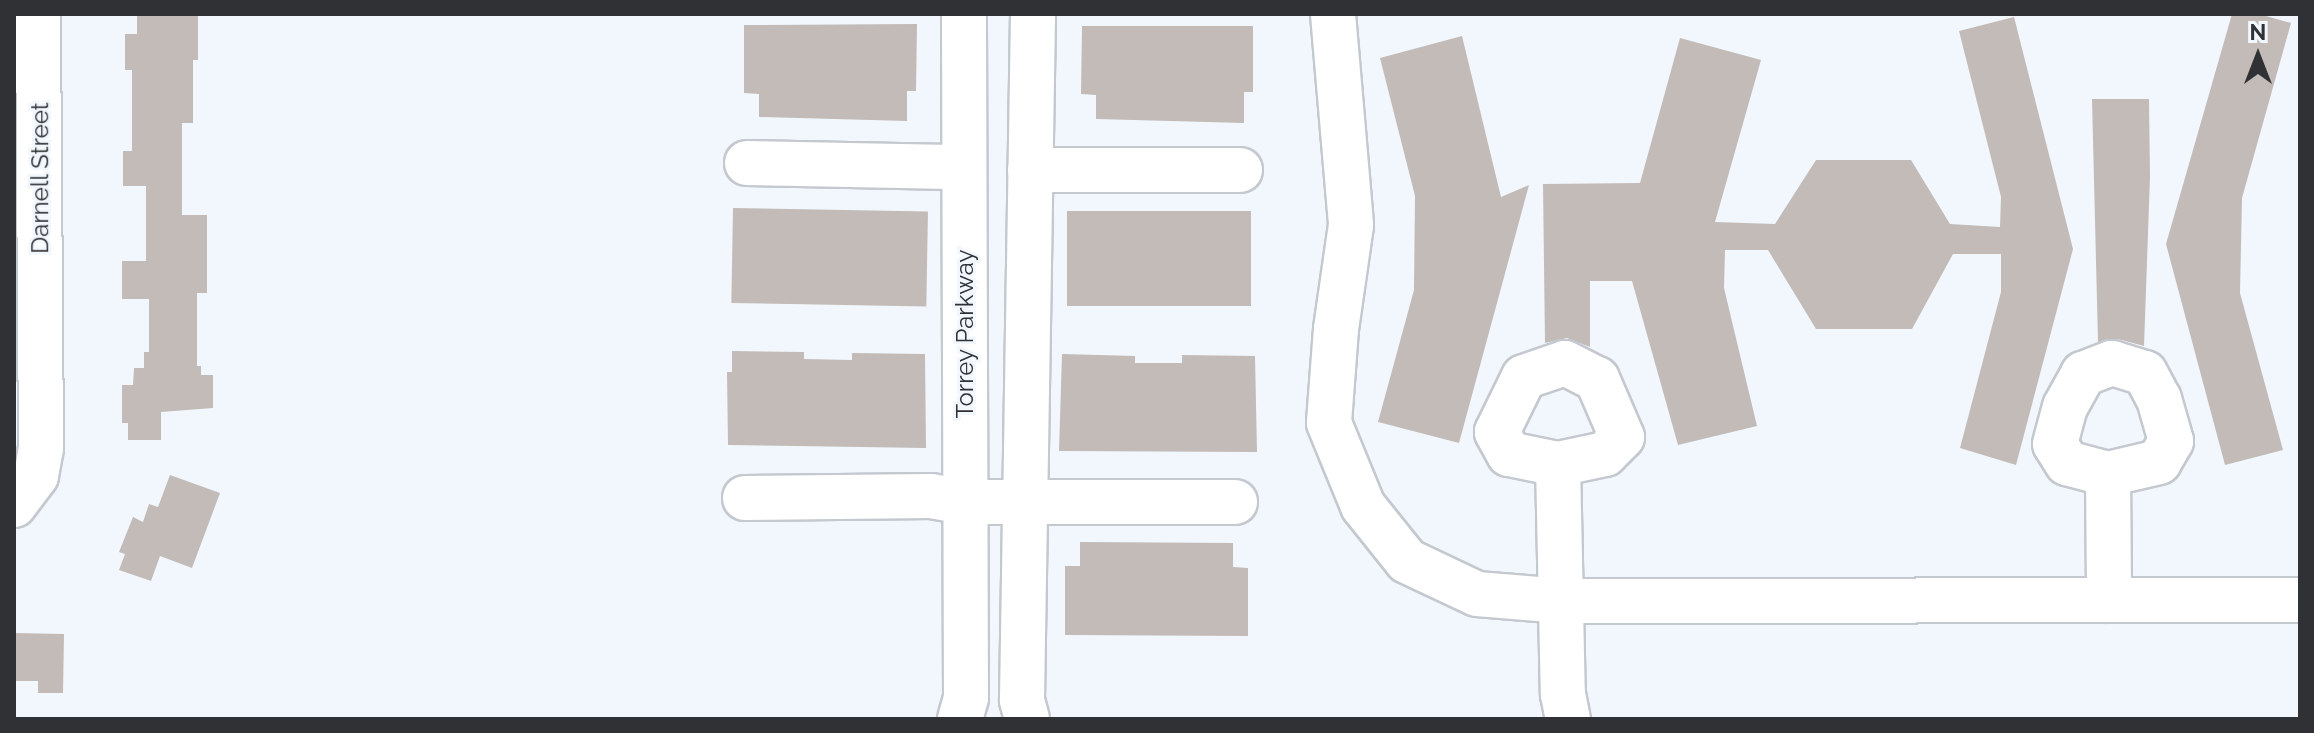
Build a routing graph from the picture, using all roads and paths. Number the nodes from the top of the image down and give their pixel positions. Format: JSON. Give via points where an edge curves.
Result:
{"nodes":[{"id":1,"x":38,"y":14,"type":"edge"},
{"id":2,"x":964,"y":14,"type":"edge"},
{"id":3,"x":1033,"y":14,"type":"edge"},
{"id":4,"x":1333,"y":14,"type":"edge"},
{"id":5,"x":747,"y":163,"type":"dead end"},
{"id":6,"x":964,"y":167,"type":"junction"},
{"id":7,"x":1030,"y":170,"type":"junction"},
{"id":8,"x":1240,"y":170,"type":"dead end"},
{"id":9,"x":1558,"y":464,"type":"dead end"},
{"id":10,"x":2108,"y":474,"type":"dead end"},
{"id":11,"x":745,"y":498,"type":"dead end"},
{"id":12,"x":1025,"y":500,"type":"junction"},
{"id":13,"x":965,"y":502,"type":"junction"},
{"id":14,"x":1235,"y":502,"type":"dead end"},
{"id":15,"x":14,"y":505,"type":"edge"},
{"id":16,"x":2109,"y":600,"type":"junction"},
{"id":17,"x":2300,"y":600,"type":"edge"},
{"id":18,"x":1563,"y":601,"type":"junction"},
{"id":19,"x":960,"y":719,"type":"edge"},
{"id":20,"x":1027,"y":719,"type":"edge"},
{"id":21,"x":1568,"y":719,"type":"edge"}],
"edges":[{"from":1,"to":15,"type":"street","name":"Darnell Street","via":[[41,449],[36,476]]},
{"from":2,"to":6,"type":"street","name":"Torrey Parkway"},
{"from":3,"to":7,"type":"street"},
{"from":4,"to":18,"type":"street","via":[[1351,225],[1329,423],[1363,506],[1407,561],[1477,594]]},
{"from":5,"to":6,"type":"street"},
{"from":6,"to":13,"type":"street","name":"Torrey Parkway"},
{"from":7,"to":8,"type":"street"},
{"from":7,"to":12,"type":"street"},
{"from":9,"to":18,"type":"street"},
{"from":10,"to":16,"type":"street"},
{"from":11,"to":13,"type":"street","via":[[931,496]]},
{"from":12,"to":13,"type":"street"},
{"from":12,"to":14,"type":"street"},
{"from":12,"to":20,"type":"street","via":[[1022,700]]},
{"from":13,"to":19,"type":"street","name":"Torrey Parkway","via":[[966,698]]},
{"from":16,"to":17,"type":"street"},
{"from":16,"to":18,"type":"street"},
{"from":18,"to":21,"type":"street"}]}
